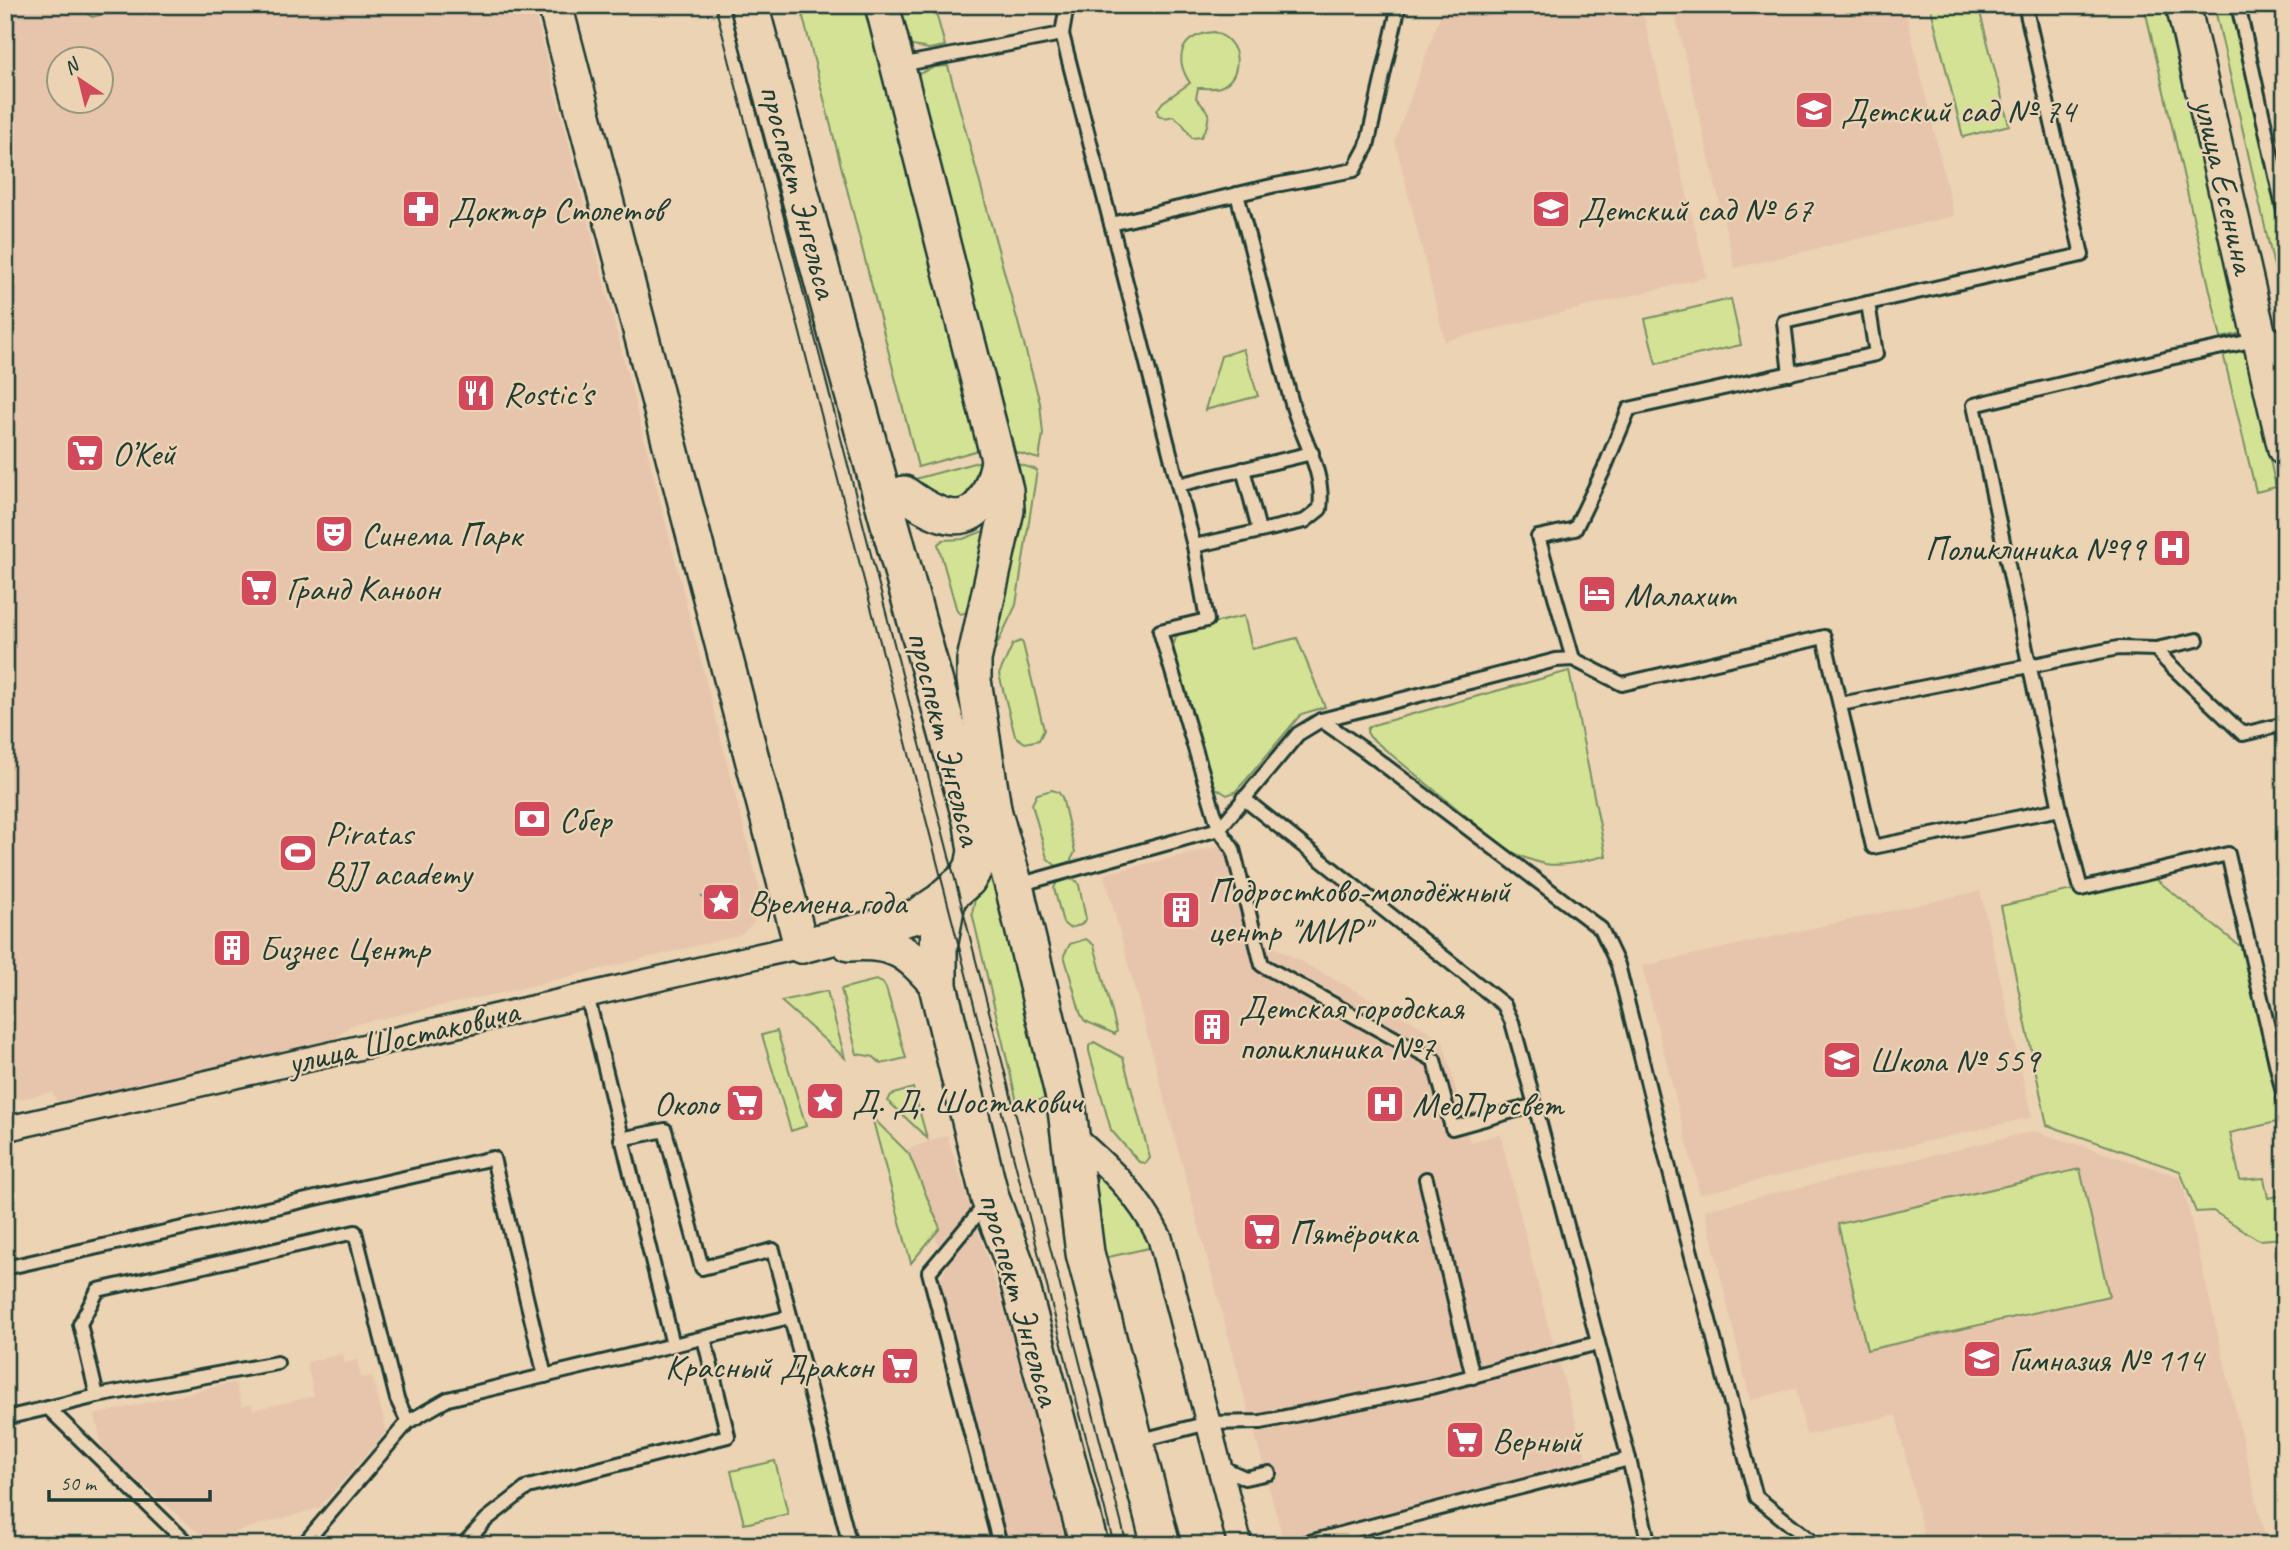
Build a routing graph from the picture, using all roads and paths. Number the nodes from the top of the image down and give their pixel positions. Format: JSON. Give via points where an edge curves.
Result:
{"nodes":[{"id":1,"x":555,"y":5,"type":"edge"},
{"id":2,"x":749,"y":5,"type":"edge"},
{"id":3,"x":774,"y":5,"type":"edge"},
{"id":4,"x":882,"y":5,"type":"edge"},
{"id":5,"x":1067,"y":5,"type":"edge"},
{"id":6,"x":1399,"y":5,"type":"edge"},
{"id":7,"x":2025,"y":5,"type":"edge"},
{"id":8,"x":2183,"y":5,"type":"edge"},
{"id":9,"x":2238,"y":5,"type":"edge"},
{"id":10,"x":1062,"y":34,"type":"junction"},
{"id":11,"x":897,"y":65,"type":"junction"},
{"id":12,"x":1237,"y":194,"type":"junction"},
{"id":13,"x":2285,"y":216,"type":"edge"},
{"id":14,"x":1111,"y":224,"type":"junction"},
{"id":15,"x":1868,"y":303,"type":"junction"},
{"id":16,"x":2272,"y":336,"type":"edge"},
{"id":17,"x":1790,"y":374,"type":"junction"},
{"id":18,"x":2284,"y":444,"type":"edge"},
{"id":19,"x":1312,"y":453,"type":"junction"},
{"id":20,"x":999,"y":456,"type":"junction"},
{"id":21,"x":1243,"y":469,"type":"junction"},
{"id":22,"x":1178,"y":485,"type":"junction"},
{"id":23,"x":904,"y":494,"type":"junction"},
{"id":24,"x":1259,"y":530,"type":"junction"},
{"id":25,"x":1194,"y":546,"type":"junction"},
{"id":26,"x":2197,"y":640,"type":"dead end"},
{"id":27,"x":2156,"y":649,"type":"junction"},
{"id":28,"x":1573,"y":659,"type":"junction"},
{"id":29,"x":2031,"y":665,"type":"junction"},
{"id":30,"x":1841,"y":704,"type":"junction"},
{"id":31,"x":1321,"y":720,"type":"junction"},
{"id":32,"x":2285,"y":724,"type":"edge"},
{"id":33,"x":1243,"y":798,"type":"junction"},
{"id":34,"x":2060,"y":808,"type":"junction"},
{"id":35,"x":995,"y":815,"type":"junction"},
{"id":36,"x":1219,"y":829,"type":"junction"},
{"id":37,"x":1014,"y":886,"type":"junction"},
{"id":38,"x":947,"y":896,"type":"junction"},
{"id":39,"x":801,"y":946,"type":"junction"},
{"id":40,"x":937,"y":986,"type":"junction"},
{"id":41,"x":587,"y":995,"type":"junction"},
{"id":42,"x":2285,"y":1102,"type":"edge"},
{"id":43,"x":1535,"y":1105,"type":"junction"},
{"id":44,"x":5,"y":1129,"type":"edge"},
{"id":45,"x":1071,"y":1134,"type":"junction"},
{"id":46,"x":621,"y":1139,"type":"junction"},
{"id":47,"x":1426,"y":1179,"type":"dead end"},
{"id":48,"x":990,"y":1198,"type":"junction"},
{"id":49,"x":5,"y":1268,"type":"edge"},
{"id":50,"x":790,"y":1317,"type":"junction"},
{"id":51,"x":704,"y":1338,"type":"junction"},
{"id":52,"x":1598,"y":1343,"type":"junction"},
{"id":53,"x":673,"y":1345,"type":"junction"},
{"id":54,"x":276,"y":1363,"type":"dead end"},
{"id":55,"x":545,"y":1376,"type":"junction"},
{"id":56,"x":1473,"y":1377,"type":"junction"},
{"id":57,"x":97,"y":1396,"type":"junction"},
{"id":58,"x":48,"y":1408,"type":"junction"},
{"id":59,"x":5,"y":1418,"type":"edge"},
{"id":60,"x":408,"y":1422,"type":"junction"},
{"id":61,"x":1208,"y":1423,"type":"junction"},
{"id":62,"x":1135,"y":1441,"type":"junction"},
{"id":63,"x":1629,"y":1458,"type":"junction"},
{"id":64,"x":1219,"y":1465,"type":"junction"},
{"id":65,"x":1269,"y":1473,"type":"dead end"},
{"id":66,"x":189,"y":1545,"type":"edge"},
{"id":67,"x":303,"y":1545,"type":"edge"},
{"id":68,"x":464,"y":1545,"type":"edge"},
{"id":69,"x":850,"y":1545,"type":"edge"},
{"id":70,"x":1000,"y":1545,"type":"edge"},
{"id":71,"x":1089,"y":1545,"type":"edge"},
{"id":72,"x":1161,"y":1545,"type":"edge"},
{"id":73,"x":1240,"y":1545,"type":"edge"},
{"id":74,"x":1298,"y":1545,"type":"edge"},
{"id":75,"x":1649,"y":1545,"type":"edge"},
{"id":76,"x":1816,"y":1545,"type":"edge"}],
"edges":[{"from":1,"to":39,"type":"main road"},
{"from":2,"to":38,"type":"main road","name":"проспект Энгельса","via":[[973,824],[974,867]]},
{"from":3,"to":23,"type":"main road","name":"проспект Энгельса"},
{"from":4,"to":11,"type":"main road","name":"проспект Энгельса"},
{"from":5,"to":10,"type":"lane"},
{"from":6,"to":12,"type":"lane","via":[[1367,146],[1354,170]]},
{"from":7,"to":15,"type":"lane","via":[[2082,255]]},
{"from":8,"to":16,"type":"main road","name":"улица Есенина"},
{"from":9,"to":13,"type":"lane"},
{"from":10,"to":11,"type":"lane"},
{"from":10,"to":14,"type":"lane"},
{"from":11,"to":20,"type":"main road","name":"проспект Энгельса"},
{"from":12,"to":14,"type":"lane"},
{"from":12,"to":19,"type":"lane","via":[[1294,410]]},
{"from":14,"to":22,"type":"lane"},
{"from":15,"to":17,"type":"lane","via":[[1784,322]]},
{"from":15,"to":17,"type":"lane","via":[[1876,354]]},
{"from":16,"to":18,"type":"main road","name":"улица Есенина"},
{"from":16,"to":29,"type":"lane","via":[[1974,405]]},
{"from":17,"to":28,"type":"lane","via":[[1629,409],[1575,529],[1538,537]]},
{"from":19,"to":21,"type":"lane"},
{"from":19,"to":24,"type":"lane","via":[[1320,509],[1305,521]]},
{"from":20,"to":23,"type":"main road","name":"проспект Энгельса","via":[[989,495],[964,516],[936,514]]},
{"from":20,"to":35,"type":"main road","name":"проспект Энгельса","via":[[1007,510],[976,646],[974,680]]},
{"from":21,"to":22,"type":"lane"},
{"from":21,"to":24,"type":"lane"},
{"from":22,"to":25,"type":"lane"},
{"from":23,"to":35,"type":"main road","name":"проспект Энгельса","via":[[976,764]]},
{"from":24,"to":25,"type":"lane"},
{"from":25,"to":36,"type":"lane","via":[[1207,620],[1160,631]]},
{"from":26,"to":27,"type":"lane"},
{"from":27,"to":29,"type":"lane","via":[[2118,648]]},
{"from":27,"to":32,"type":"lane","via":[[2243,734]]},
{"from":28,"to":30,"type":"lane","via":[[1622,684],[1824,637]]},
{"from":28,"to":31,"type":"lane"},
{"from":29,"to":30,"type":"lane"},
{"from":29,"to":34,"type":"lane"},
{"from":30,"to":34,"type":"lane","via":[[1873,847]]},
{"from":31,"to":33,"type":"lane","via":[[1298,734]]},
{"from":31,"to":76,"type":"lane","via":[[1601,929],[1618,965],[1756,1497]]},
{"from":33,"to":36,"type":"lane"},
{"from":33,"to":43,"type":"lane","via":[[1504,1005]]},
{"from":34,"to":42,"type":"lane","via":[[2081,889],[2228,854]]},
{"from":35,"to":37,"type":"main road","name":"проспект Энгельса"},
{"from":36,"to":37,"type":"lane"},
{"from":36,"to":43,"type":"lane","via":[[1233,849],[1262,965],[1434,1060],[1452,1128]]},
{"from":37,"to":45,"type":"main road","name":"проспект Энгельса"},
{"from":38,"to":39,"type":"main road","name":"улица Шостаковича","via":[[917,916]]},
{"from":38,"to":40,"type":"main road","name":"проспект Энгельса"},
{"from":39,"to":40,"type":"main road","name":"улица Шостаковича","via":[[867,943],[893,947],[912,957]]},
{"from":39,"to":41,"type":"street","name":"улица Шостаковича"},
{"from":40,"to":48,"type":"main road","name":"проспект Энгельса"},
{"from":41,"to":44,"type":"street","name":"улица Шостаковича"},
{"from":41,"to":46,"type":"lane"},
{"from":43,"to":52,"type":"lane"},
{"from":45,"to":61,"type":"street","via":[[1133,1194],[1160,1238]]},
{"from":45,"to":62,"type":"main road","name":"проспект Энгельса","via":[[1085,1253]]},
{"from":46,"to":50,"type":"lane","via":[[665,1130],[702,1268],[773,1250]]},
{"from":46,"to":53,"type":"lane"},
{"from":47,"to":56,"type":"lane"},
{"from":48,"to":70,"type":"lane","via":[[929,1272]]},
{"from":48,"to":71,"type":"main road","name":"проспект Энгельса","via":[[1015,1265]]},
{"from":49,"to":55,"type":"lane","via":[[493,1158]]},
{"from":50,"to":51,"type":"lane"},
{"from":50,"to":69,"type":"lane"},
{"from":51,"to":53,"type":"lane"},
{"from":51,"to":68,"type":"lane","via":[[728,1436],[528,1487],[486,1519]]},
{"from":52,"to":56,"type":"lane"},
{"from":52,"to":63,"type":"lane"},
{"from":53,"to":55,"type":"lane"},
{"from":54,"to":57,"type":"lane"},
{"from":55,"to":60,"type":"lane","via":[[448,1399]]},
{"from":56,"to":61,"type":"lane","via":[[1261,1422]]},
{"from":57,"to":58,"type":"lane"},
{"from":57,"to":60,"type":"lane","via":[[80,1324],[98,1290],[355,1232],[397,1399]]},
{"from":58,"to":59,"type":"lane"},
{"from":58,"to":66,"type":"lane"},
{"from":60,"to":67,"type":"lane"},
{"from":61,"to":62,"type":"lane"},
{"from":61,"to":64,"type":"street"},
{"from":62,"to":72,"type":"main road","name":"проспект Энгельса"},
{"from":63,"to":74,"type":"lane"},
{"from":63,"to":75,"type":"lane"},
{"from":64,"to":65,"type":"lane","via":[[1245,1478]]},
{"from":64,"to":73,"type":"street"}]}
